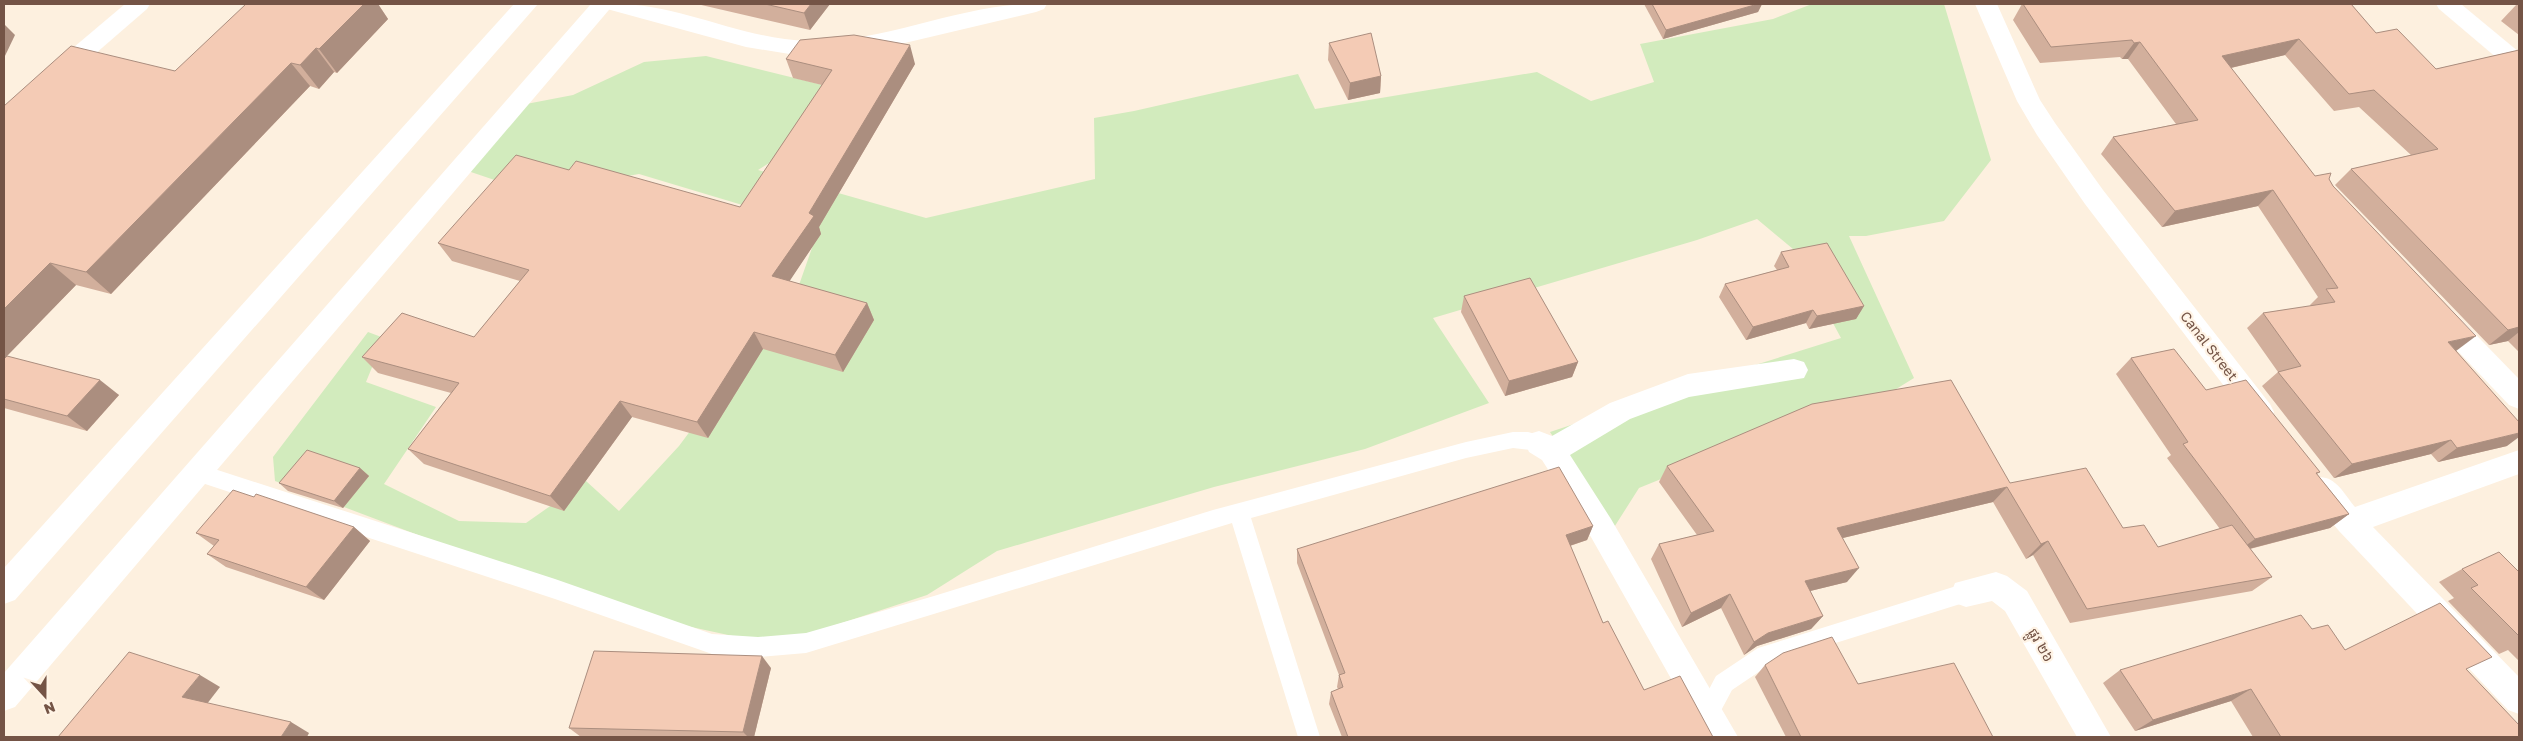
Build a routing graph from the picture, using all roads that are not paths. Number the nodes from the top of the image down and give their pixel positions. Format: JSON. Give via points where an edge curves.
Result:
{"nodes":[{"id":1,"x":138,"y":4,"type":"edge"},
{"id":2,"x":527,"y":4,"type":"edge"},
{"id":3,"x":603,"y":4,"type":"edge"},
{"id":4,"x":614,"y":4,"type":"edge"},
{"id":5,"x":1036,"y":4,"type":"edge"},
{"id":6,"x":1986,"y":4,"type":"edge"},
{"id":7,"x":2447,"y":4,"type":"edge"},
{"id":8,"x":2519,"y":64,"type":"edge"},
{"id":9,"x":4,"y":119,"type":"edge"},
{"id":10,"x":2424,"y":299,"type":"edge"},
{"id":11,"x":1794,"y":370,"type":"dead end"},
{"id":12,"x":2519,"y":397,"type":"edge"},
{"id":13,"x":2277,"y":433,"type":"edge"},
{"id":14,"x":1546,"y":447,"type":"junction"},
{"id":15,"x":2519,"y":462,"type":"edge"},
{"id":16,"x":2307,"y":470,"type":"edge"},
{"id":17,"x":196,"y":472,"type":"junction"},
{"id":18,"x":1239,"y":513,"type":"junction"},
{"id":19,"x":2349,"y":522,"type":"junction"},
{"id":20,"x":4,"y":590,"type":"edge"},
{"id":21,"x":1966,"y":593,"type":"joint"},
{"id":22,"x":4,"y":696,"type":"edge"},
{"id":23,"x":2519,"y":699,"type":"edge"},
{"id":24,"x":1715,"y":725,"type":"edge"},
{"id":25,"x":1309,"y":737,"type":"edge"},
{"id":26,"x":2094,"y":737,"type":"edge"}],
"edges":[{"from":1,"to":9,"type":"street"},
{"from":2,"to":20,"type":"street"},
{"from":3,"to":17,"type":"street"},
{"from":4,"to":5,"type":"street","via":[[746,39],[808,49],[892,38]]},
{"from":6,"to":13,"type":"street","name":"Canal Street","via":[[2015,72],[2046,129],[2146,266]]},
{"from":7,"to":8,"type":"street"},
{"from":10,"to":12,"type":"street"},
{"from":11,"to":14,"type":"street","via":[[1688,386],[1620,411]]},
{"from":14,"to":18,"type":"lane","via":[[1528,440],[1513,440],[1466,450]]},
{"from":14,"to":24,"type":"street","via":[[1601,528]]},
{"from":15,"to":19,"type":"street"},
{"from":16,"to":19,"type":"street"},
{"from":17,"to":18,"type":"lane","via":[[555,589],[712,644],[758,647],[806,643]]},
{"from":17,"to":22,"type":"street"},
{"from":18,"to":25,"type":"lane"},
{"from":19,"to":23,"type":"street"},
{"from":21,"to":24,"type":"lane","via":[[1766,655],[1724,683]]},
{"from":21,"to":26,"type":"street","name":"ផ្លូវ ២៦","via":[[1996,586],[2016,601]]}]}
